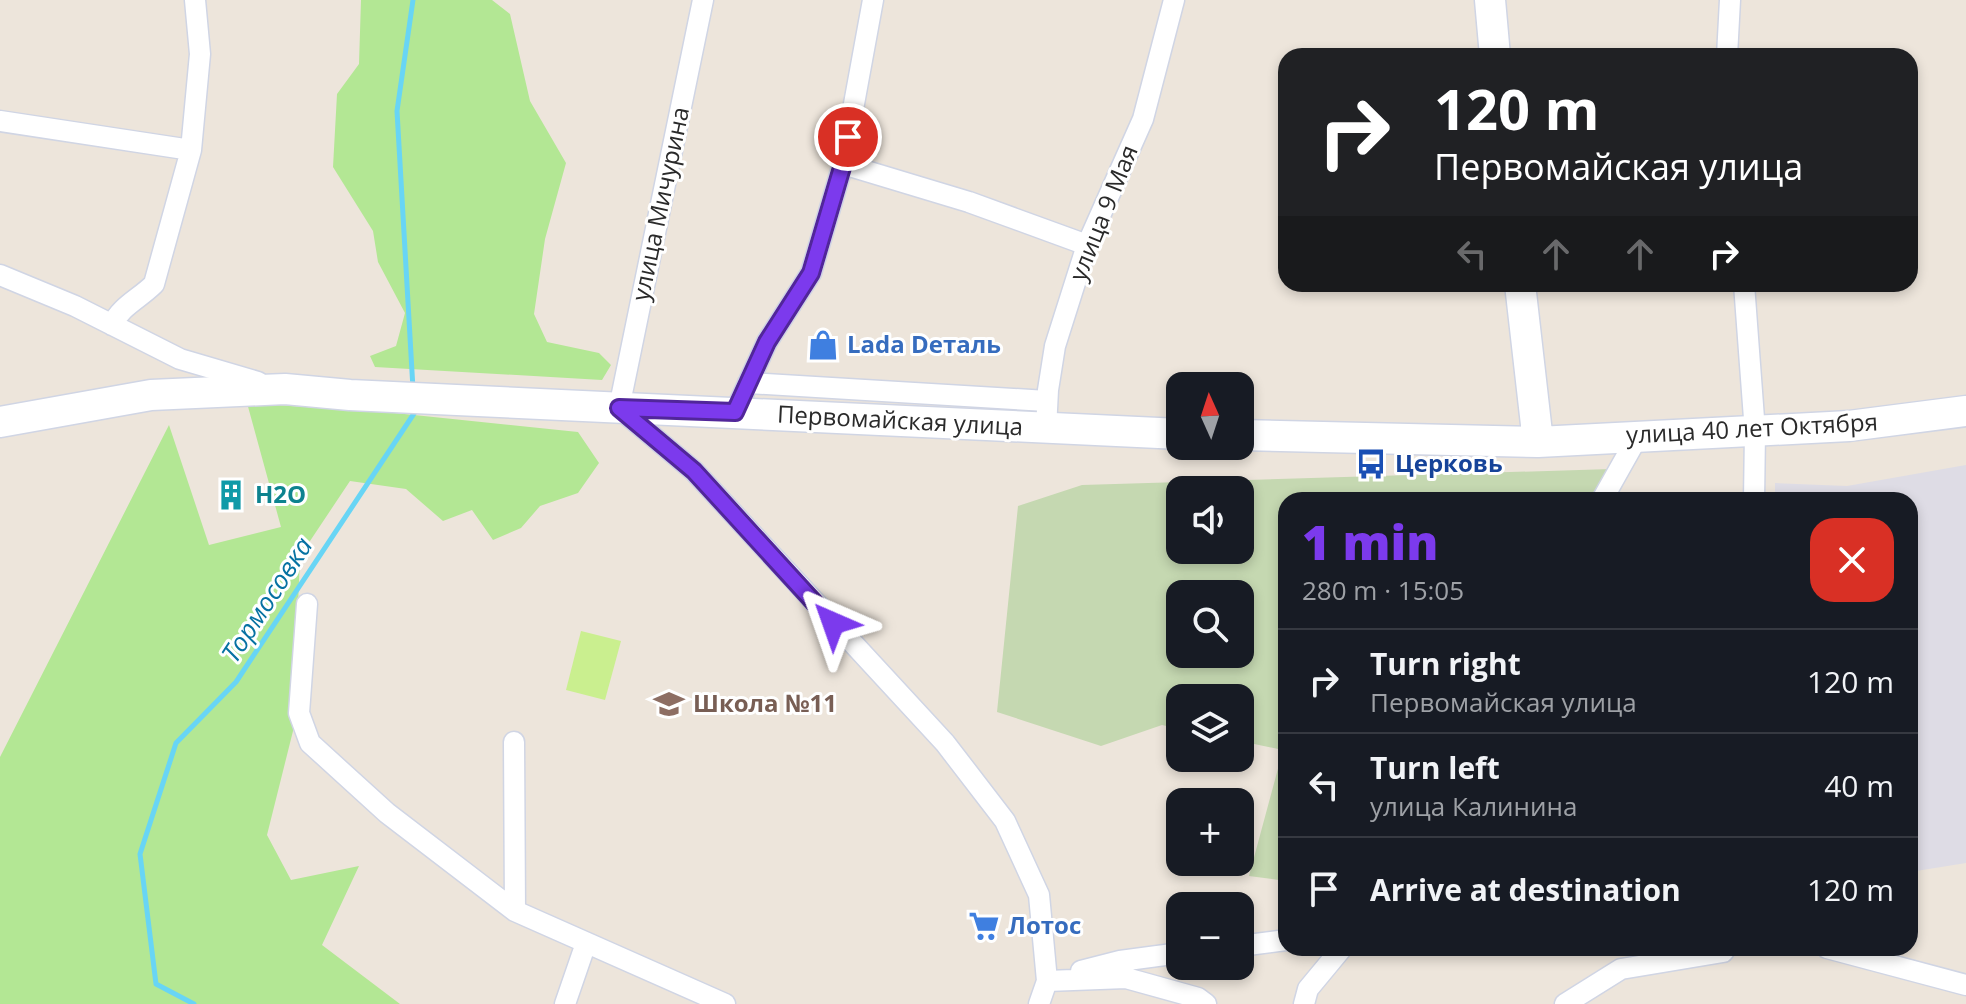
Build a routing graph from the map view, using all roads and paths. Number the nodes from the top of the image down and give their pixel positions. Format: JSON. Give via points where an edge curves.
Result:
{"nodes":[{"id":1,"x":195,"y":0,"type":"edge"},
{"id":2,"x":703,"y":0,"type":"edge"},
{"id":3,"x":873,"y":0,"type":"edge"},
{"id":4,"x":1174,"y":0,"type":"edge"},
{"id":5,"x":1490,"y":0,"type":"edge"},
{"id":6,"x":1730,"y":0,"type":"edge"},
{"id":7,"x":1494,"y":48,"type":"edge"},
{"id":8,"x":1727,"y":48,"type":"edge"},
{"id":9,"x":0,"y":121,"type":"edge"},
{"id":10,"x":191,"y":150,"type":"junction"},
{"id":11,"x":843,"y":164,"type":"junction"},
{"id":12,"x":1087,"y":245,"type":"junction"},
{"id":13,"x":0,"y":275,"type":"edge"},
{"id":14,"x":1521,"y":292,"type":"edge"},
{"id":15,"x":1745,"y":292,"type":"edge"},
{"id":16,"x":112,"y":325,"type":"junction"},
{"id":17,"x":748,"y":383,"type":"junction"},
{"id":18,"x":285,"y":389,"type":"junction"},
{"id":19,"x":619,"y":408,"type":"junction"},
{"id":20,"x":1966,"y":411,"type":"edge"},
{"id":21,"x":735,"y":412,"type":"junction"},
{"id":22,"x":1046,"y":415,"type":"junction"},
{"id":23,"x":0,"y":422,"type":"edge"},
{"id":24,"x":1166,"y":432,"type":"edge"},
{"id":25,"x":1755,"y":432,"type":"junction"},
{"id":26,"x":1254,"y":435,"type":"edge"},
{"id":27,"x":1638,"y":436,"type":"junction"},
{"id":28,"x":1538,"y":442,"type":"junction"},
{"id":29,"x":1606,"y":492,"type":"edge"},
{"id":30,"x":1754,"y":492,"type":"edge"},
{"id":31,"x":307,"y":604,"type":"dead end"},
{"id":32,"x":514,"y":742,"type":"dead end"},
{"id":33,"x":515,"y":911,"type":"junction"},
{"id":34,"x":1278,"y":941,"type":"edge"},
{"id":35,"x":586,"y":943,"type":"junction"},
{"id":36,"x":1254,"y":944,"type":"edge"},
{"id":37,"x":1166,"y":955,"type":"edge"},
{"id":38,"x":1335,"y":956,"type":"edge"},
{"id":39,"x":1699,"y":956,"type":"edge"},
{"id":40,"x":1857,"y":956,"type":"edge"},
{"id":41,"x":1047,"y":981,"type":"junction"},
{"id":42,"x":1966,"y":985,"type":"edge"},
{"id":43,"x":565,"y":1004,"type":"edge"},
{"id":44,"x":725,"y":1004,"type":"edge"},
{"id":45,"x":1039,"y":1004,"type":"edge"},
{"id":46,"x":1206,"y":1004,"type":"edge"},
{"id":47,"x":1304,"y":1004,"type":"edge"},
{"id":48,"x":1565,"y":1004,"type":"edge"}],
"edges":[{"from":1,"to":10,"type":"street","via":[[200,54]]},
{"from":2,"to":19,"type":"street","name":"улица Мичурина"},
{"from":3,"to":11,"type":"street"},
{"from":4,"to":12,"type":"street","name":"улица 9 Мая","via":[[1143,119]]},
{"from":5,"to":7,"type":"main road"},
{"from":6,"to":8,"type":"street"},
{"from":9,"to":10,"type":"street"},
{"from":10,"to":16,"type":"street","via":[[154,284],[119,310]]},
{"from":11,"to":12,"type":"street"},
{"from":11,"to":17,"type":"street","via":[[811,273]]},
{"from":12,"to":22,"type":"street","name":"улица 9 Мая","via":[[1055,346]]},
{"from":13,"to":16,"type":"street","name":"Первомайская улица"},
{"from":14,"to":28,"type":"main road"},
{"from":15,"to":25,"type":"street"},
{"from":16,"to":18,"type":"street","name":"Первомайская улица","via":[[180,359]]},
{"from":17,"to":21,"type":"street"},
{"from":17,"to":22,"type":"street"},
{"from":18,"to":19,"type":"main road","name":"Первомайская улица"},
{"from":18,"to":23,"type":"main road","name":"Первомайская улица","via":[[151,395]]},
{"from":19,"to":21,"type":"main road","name":"Первомайская улица"},
{"from":19,"to":41,"type":"street","via":[[694,471],[945,743],[1005,821],[1039,895]]},
{"from":20,"to":25,"type":"main road","name":"улица 40 лет Октября"},
{"from":21,"to":22,"type":"main road","name":"Первомайская улица"},
{"from":22,"to":24,"type":"main road","name":"Первомайская улица"},
{"from":25,"to":27,"type":"main road","name":"улица 40 лет Октября"},
{"from":25,"to":30,"type":"street"},
{"from":26,"to":28,"type":"main road"},
{"from":27,"to":28,"type":"main road","name":"улица 40 лет Октября"},
{"from":27,"to":29,"type":"street"},
{"from":31,"to":33,"type":"street","via":[[299,713],[310,743],[387,813]]},
{"from":32,"to":33,"type":"street"},
{"from":33,"to":35,"type":"street"},
{"from":34,"to":36,"type":"street"},
{"from":35,"to":43,"type":"street"},
{"from":35,"to":44,"type":"street"},
{"from":37,"to":41,"type":"street"},
{"from":38,"to":47,"type":"street","via":[[1308,989]]},
{"from":39,"to":48,"type":"street","via":[[1621,969]]},
{"from":40,"to":42,"type":"street"},
{"from":41,"to":45,"type":"street"},
{"from":41,"to":46,"type":"street","via":[[1126,978]]}]}
